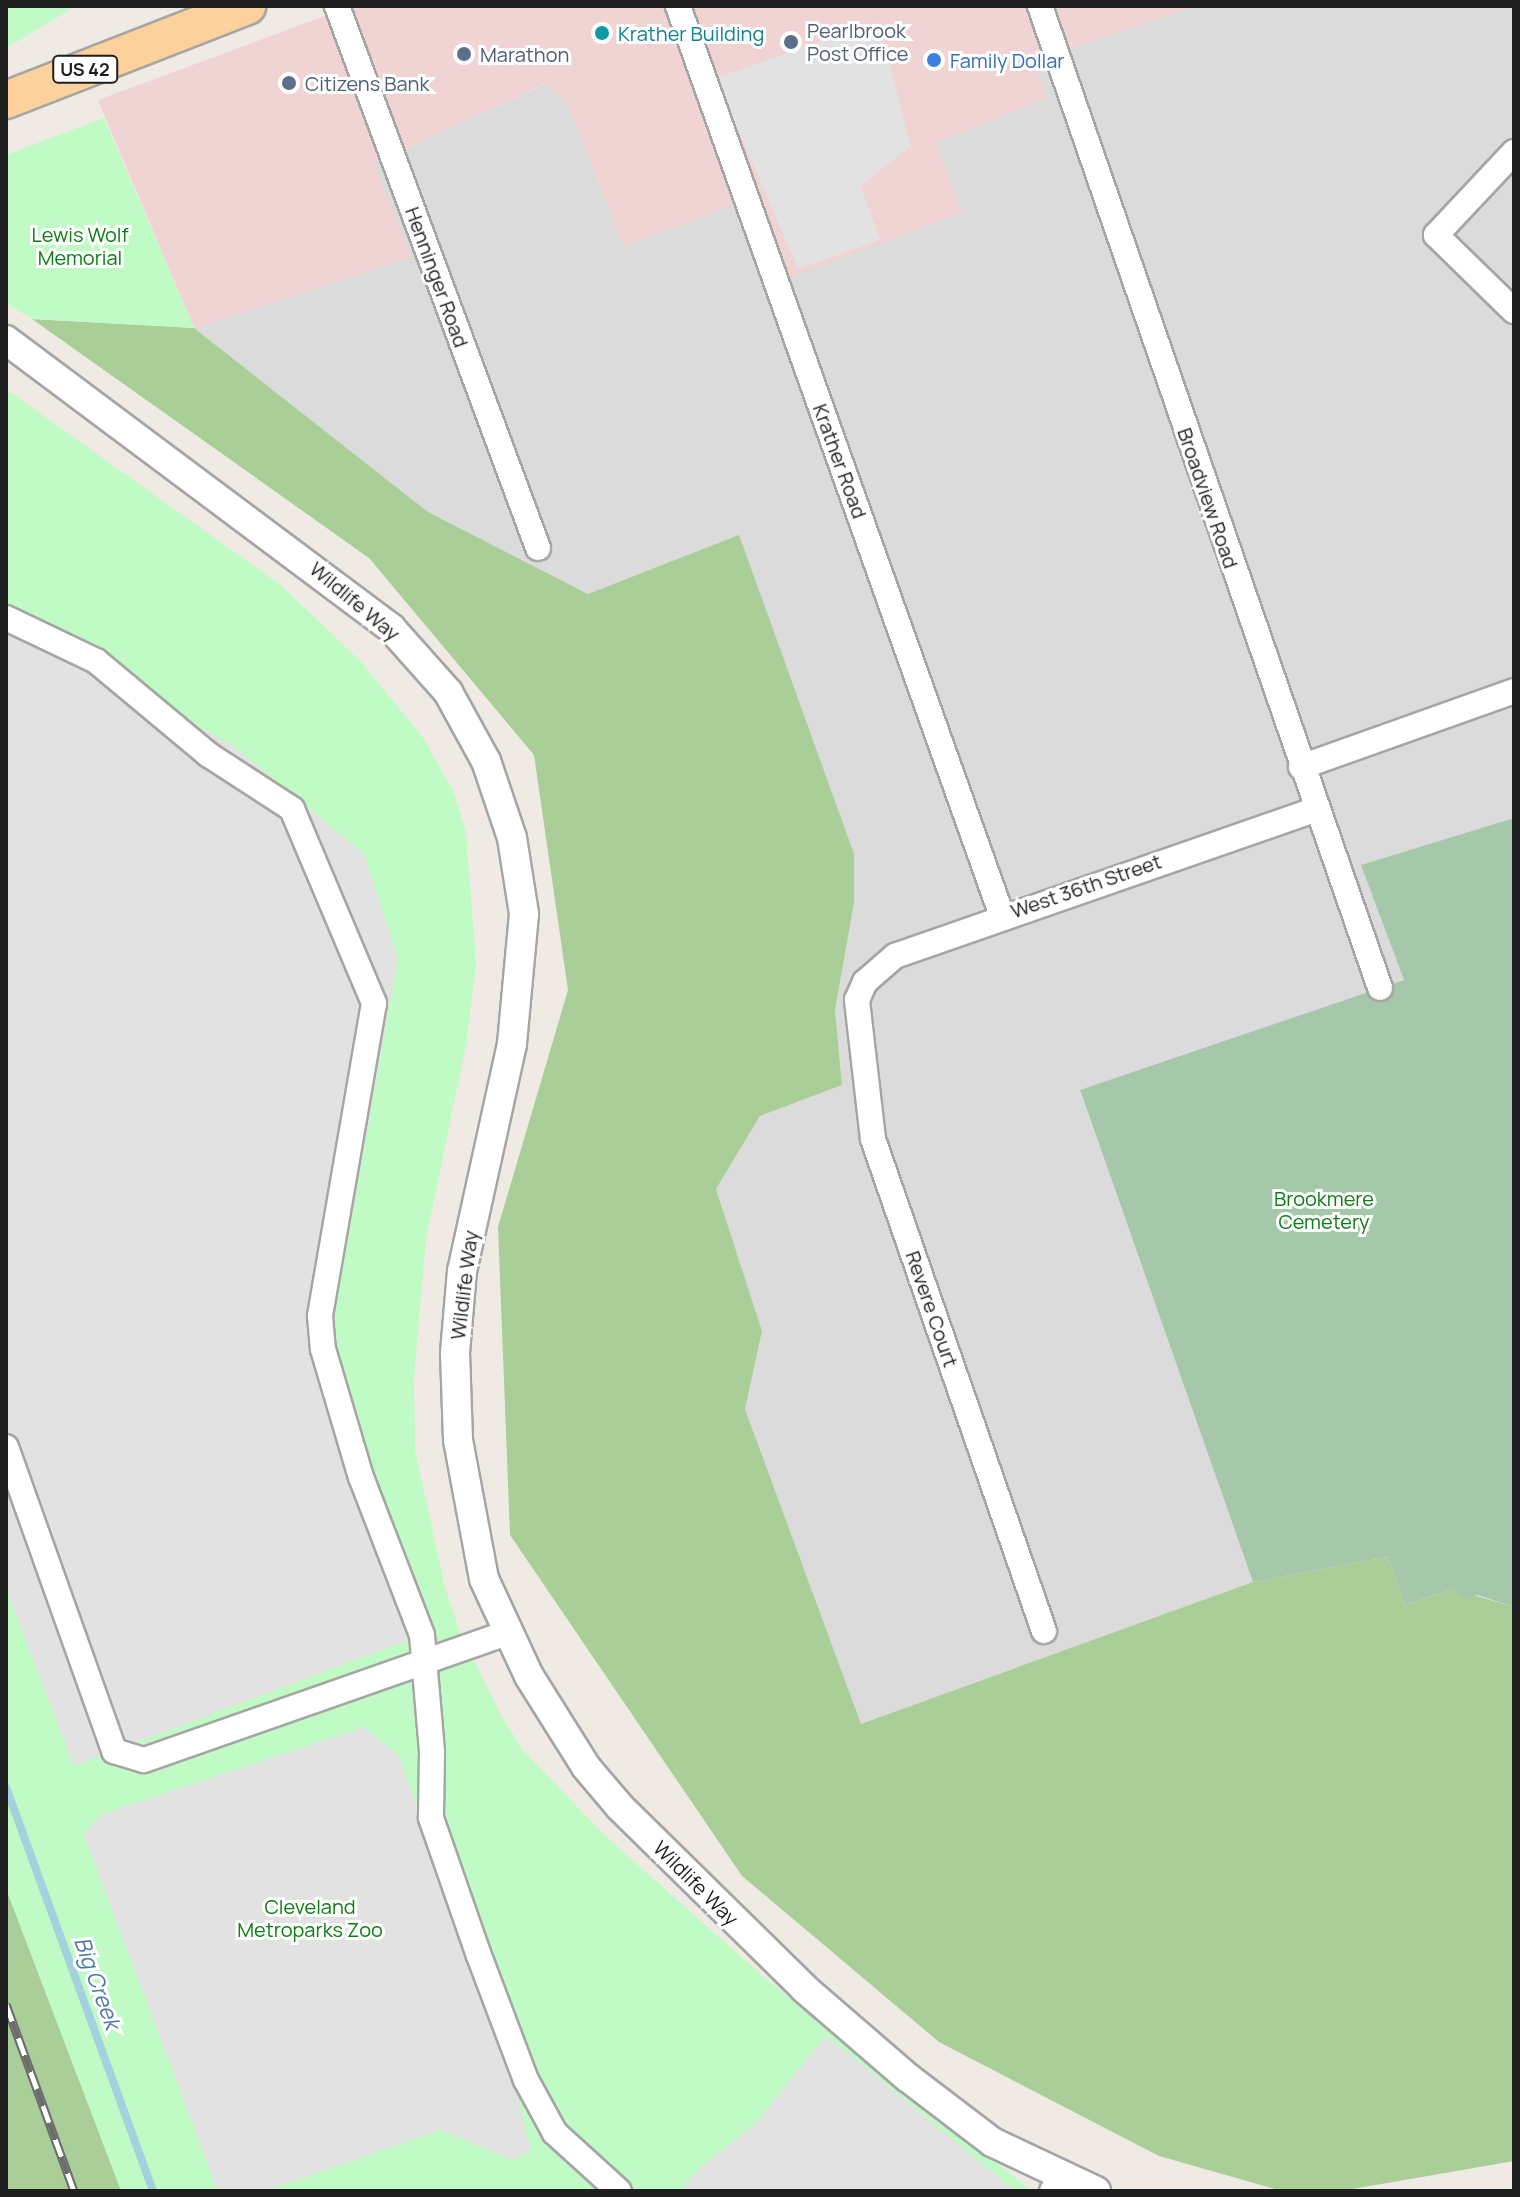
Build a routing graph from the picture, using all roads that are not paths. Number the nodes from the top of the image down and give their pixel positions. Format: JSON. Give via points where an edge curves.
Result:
{"nodes":[{"id":1,"x":247,"y":6,"type":"edge"},
{"id":2,"x":337,"y":6,"type":"edge"},
{"id":3,"x":678,"y":6,"type":"edge"},
{"id":4,"x":1040,"y":6,"type":"edge"},
{"id":5,"x":6,"y":100,"type":"edge"},
{"id":6,"x":1514,"y":152,"type":"edge"},
{"id":7,"x":1514,"y":311,"type":"edge"},
{"id":8,"x":6,"y":340,"type":"edge"},
{"id":9,"x":538,"y":548,"type":"dead end"},
{"id":10,"x":6,"y":618,"type":"edge"},
{"id":11,"x":1514,"y":691,"type":"edge"},
{"id":12,"x":1301,"y":767,"type":"junction"},
{"id":13,"x":1316,"y":809,"type":"junction"},
{"id":14,"x":1002,"y":916,"type":"junction"},
{"id":15,"x":865,"y":982,"type":"joint"},
{"id":16,"x":1380,"y":988,"type":"dead end"},
{"id":17,"x":6,"y":1447,"type":"edge"},
{"id":18,"x":1044,"y":1631,"type":"dead end"},
{"id":19,"x":506,"y":1633,"type":"junction"},
{"id":20,"x":422,"y":1663,"type":"junction"},
{"id":21,"x":1056,"y":2184,"type":"edge"},
{"id":22,"x":619,"y":2191,"type":"edge"},
{"id":23,"x":1096,"y":2191,"type":"edge"}],
"edges":[{"from":1,"to":5,"type":"main road","number":"US 42"},
{"from":2,"to":9,"type":"street","name":"Henninger Road"},
{"from":3,"to":14,"type":"street","name":"Krather Road"},
{"from":4,"to":12,"type":"street","name":"Broadview Road"},
{"from":6,"to":7,"type":"street","via":[[1436,235]]},
{"from":8,"to":19,"type":"street","name":"Wildlife Way","via":[[391,628],[448,692],[486,761],[512,838],[524,914],[522,982],[462,1271],[455,1353],[458,1440],[469,1516],[484,1579]]},
{"from":10,"to":20,"type":"street","via":[[96,661],[209,755],[292,809],[374,1003],[320,1316],[323,1349],[361,1477],[422,1635]]},
{"from":11,"to":12,"type":"street"},
{"from":12,"to":13,"type":"street","name":"Broadview Road"},
{"from":13,"to":14,"type":"street","name":"West 36th Street"},
{"from":13,"to":16,"type":"street","name":"Broadview Road"},
{"from":14,"to":15,"type":"street","name":"West 36th Street","via":[[895,956]]},
{"from":15,"to":18,"type":"street","name":"Revere Court","via":[[857,1000],[857,1028],[873,1139]]},
{"from":17,"to":20,"type":"street","via":[[114,1751],[144,1760]]},
{"from":19,"to":20,"type":"street"},
{"from":19,"to":21,"type":"street","name":"Wildlife Way","via":[[586,1767],[704,1893],[907,2077]]},
{"from":20,"to":22,"type":"street","via":[[432,1752],[431,1818],[492,1992],[526,2080],[555,2133]]},
{"from":21,"to":23,"type":"street","name":"Wildlife Way"}]}
